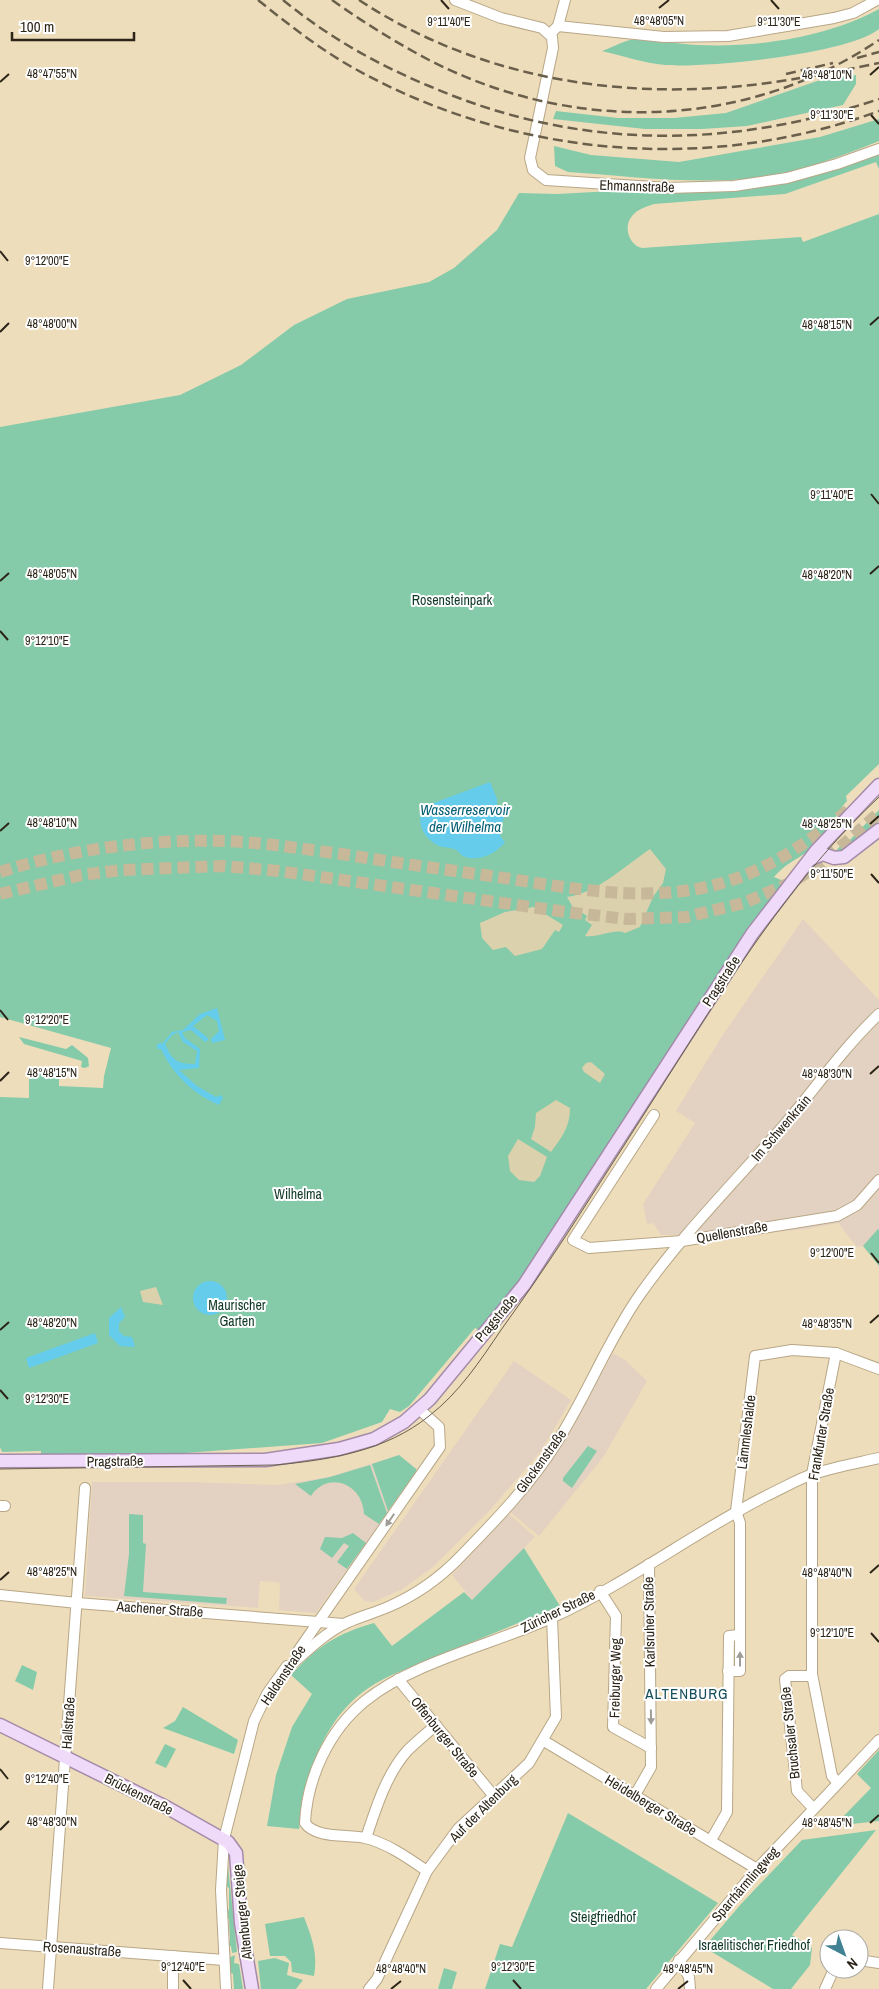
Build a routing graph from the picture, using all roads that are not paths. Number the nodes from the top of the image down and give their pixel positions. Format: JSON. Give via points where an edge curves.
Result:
{"nodes":[{"id":1,"x":455,"y":0,"type":"edge"},
{"id":2,"x":565,"y":0,"type":"edge"},
{"id":3,"x":877,"y":0,"type":"edge"},
{"id":4,"x":558,"y":26,"type":"junction"},
{"id":5,"x":550,"y":34,"type":"junction"},
{"id":6,"x":879,"y":149,"type":"edge"},
{"id":7,"x":879,"y":785,"type":"edge"},
{"id":8,"x":879,"y":830,"type":"edge"},
{"id":9,"x":806,"y":863,"type":"junction"},
{"id":10,"x":879,"y":1014,"type":"edge"},
{"id":11,"x":654,"y":1115,"type":"dead end"},
{"id":12,"x":879,"y":1180,"type":"edge"},
{"id":13,"x":682,"y":1241,"type":"junction"},
{"id":14,"x":836,"y":1353,"type":"junction"},
{"id":15,"x":879,"y":1369,"type":"edge"},
{"id":16,"x":419,"y":1410,"type":"junction"},
{"id":17,"x":879,"y":1458,"type":"edge"},
{"id":18,"x":0,"y":1461,"type":"edge"},
{"id":19,"x":812,"y":1474,"type":"junction"},
{"id":20,"x":85,"y":1488,"type":"dead end"},
{"id":21,"x":736,"y":1511,"type":"junction"},
{"id":22,"x":649,"y":1564,"type":"junction"},
{"id":23,"x":600,"y":1591,"type":"junction"},
{"id":24,"x":0,"y":1595,"type":"edge"},
{"id":25,"x":77,"y":1603,"type":"junction"},
{"id":26,"x":552,"y":1618,"type":"junction"},
{"id":27,"x":320,"y":1621,"type":"junction"},
{"id":28,"x":344,"y":1624,"type":"junction"},
{"id":29,"x":285,"y":1670,"type":"junction"},
{"id":30,"x":812,"y":1676,"type":"junction"},
{"id":31,"x":398,"y":1679,"type":"junction"},
{"id":32,"x":0,"y":1725,"type":"edge"},
{"id":33,"x":436,"y":1725,"type":"junction"},
{"id":34,"x":879,"y":1740,"type":"edge"},
{"id":35,"x":544,"y":1741,"type":"junction"},
{"id":36,"x":651,"y":1748,"type":"junction"},
{"id":37,"x":66,"y":1756,"type":"junction"},
{"id":38,"x":838,"y":1783,"type":"junction"},
{"id":39,"x":493,"y":1795,"type":"junction"},
{"id":40,"x":635,"y":1795,"type":"junction"},
{"id":41,"x":813,"y":1808,"type":"junction"},
{"id":42,"x":366,"y":1838,"type":"junction"},
{"id":43,"x":224,"y":1839,"type":"junction"},
{"id":44,"x":711,"y":1840,"type":"junction"},
{"id":45,"x":757,"y":1869,"type":"junction"},
{"id":46,"x":427,"y":1871,"type":"junction"},
{"id":47,"x":0,"y":1942,"type":"edge"},
{"id":48,"x":51,"y":1946,"type":"junction"},
{"id":49,"x":173,"y":1956,"type":"junction"},
{"id":50,"x":224,"y":1960,"type":"junction"},
{"id":51,"x":679,"y":1960,"type":"junction"},
{"id":52,"x":48,"y":1989,"type":"edge"},
{"id":53,"x":173,"y":1989,"type":"edge"},
{"id":54,"x":226,"y":1989,"type":"edge"},
{"id":55,"x":252,"y":1989,"type":"edge"},
{"id":56,"x":369,"y":1989,"type":"edge"},
{"id":57,"x":656,"y":1989,"type":"edge"},
{"id":58,"x":690,"y":1989,"type":"edge"}],
"edges":[{"from":1,"to":5,"type":"street","via":[[490,14],[539,27]]},
{"from":2,"to":4,"type":"street"},
{"from":3,"to":4,"type":"street","via":[[853,13],[834,18],[728,36],[664,37]]},
{"from":4,"to":5,"type":"street"},
{"from":5,"to":6,"type":"street","name":"Ehmannstraße","via":[[554,48],[530,158],[534,170],[546,180],[668,188],[734,186],[787,178]]},
{"from":7,"to":9,"type":"main road","name":"Pragstraße"},
{"from":8,"to":9,"type":"main road","via":[[844,857],[820,854]]},
{"from":9,"to":16,"type":"main road","name":"Pragstraße","via":[[752,934],[530,1277]]},
{"from":10,"to":13,"type":"street","name":"Im Schwenkrain","via":[[852,1040],[800,1107]]},
{"from":11,"to":13,"type":"street","name":"Quellenstraße","via":[[573,1240],[589,1248]]},
{"from":12,"to":13,"type":"street","name":"Quellenstraße","via":[[857,1205],[837,1216]]},
{"from":13,"to":28,"type":"street","name":"Glockenstraße","via":[[614,1335],[557,1443],[502,1512],[432,1583],[405,1600]]},
{"from":14,"to":15,"type":"street","name":"Lämmleshalde"},
{"from":14,"to":19,"type":"street","name":"Frankfurter Straße"},
{"from":14,"to":21,"type":"street","name":"Lämmleshalde","via":[[792,1350],[756,1356]]},
{"from":16,"to":18,"type":"main road","name":"Pragstraße","via":[[374,1439],[301,1456],[264,1460]]},
{"from":16,"to":27,"type":"street","name":"Haldenstraße","one_way":true,"via":[[439,1427],[441,1440],[438,1451]]},
{"from":17,"to":19,"type":"street","name":"Züricher Straße"},
{"from":19,"to":21,"type":"street","name":"Züricher Straße"},
{"from":19,"to":30,"type":"street","name":"Frankfurter Straße"},
{"from":20,"to":25,"type":"street","name":"Hallstraße"},
{"from":21,"to":22,"type":"street","name":"Züricher Straße"},
{"from":21,"to":44,"type":"street","name":"Lämmleshalde","via":[[740,1524],[740,1671],[728,1671],[727,1812]]},
{"from":22,"to":23,"type":"street","name":"Züricher Straße"},
{"from":22,"to":36,"type":"street","name":"Karlsruher Straße","one_way":true},
{"from":23,"to":26,"type":"street","name":"Züricher Straße"},
{"from":23,"to":36,"type":"street","name":"Freiburger Weg","via":[[616,1616],[613,1727]]},
{"from":24,"to":25,"type":"street","name":"Aachener Straße"},
{"from":25,"to":27,"type":"street","name":"Aachener Straße"},
{"from":25,"to":37,"type":"street","name":"Hallstraße"},
{"from":26,"to":31,"type":"street","name":"Züricher Straße"},
{"from":26,"to":35,"type":"street","name":"Auf der Altenburg","via":[[556,1717]]},
{"from":27,"to":28,"type":"street","name":"Glockenstraße"},
{"from":27,"to":29,"type":"street","name":"Haldenstraße"},
{"from":28,"to":29,"type":"street","name":"Glockenstraße"},
{"from":29,"to":43,"type":"street","name":"Haldenstraße","via":[[267,1694],[254,1721]]},
{"from":30,"to":38,"type":"street","name":"Frankfurter Straße","via":[[832,1776]]},
{"from":30,"to":41,"type":"street","name":"Bruchsaler Straße","via":[[789,1676],[785,1680],[796,1791]]},
{"from":31,"to":33,"type":"street","name":"Offenburger Straße"},
{"from":31,"to":42,"type":"street","name":"Züricher Straße","via":[[363,1702],[350,1716],[322,1756],[306,1806],[307,1826],[320,1832]]},
{"from":32,"to":37,"type":"main road","name":"Brückenstraße"},
{"from":33,"to":39,"type":"street","name":"Offenburger Straße"},
{"from":33,"to":42,"type":"street","via":[[396,1767],[381,1794]]},
{"from":34,"to":38,"type":"street","name":"Sparrhärmlingweg"},
{"from":35,"to":39,"type":"street","name":"Auf der Altenburg","via":[[530,1763]]},
{"from":35,"to":40,"type":"street","name":"Heidelberger Straße"},
{"from":36,"to":40,"type":"street","name":"Karlsruher Straße","via":[[651,1768]]},
{"from":37,"to":43,"type":"main road","name":"Brückenstraße"},
{"from":37,"to":48,"type":"street","name":"Hallstraße"},
{"from":38,"to":41,"type":"street","name":"Sparrhärmlingweg"},
{"from":39,"to":46,"type":"street","name":"Auf der Altenburg","via":[[458,1829]]},
{"from":40,"to":44,"type":"street","name":"Heidelberger Straße"},
{"from":41,"to":45,"type":"street","name":"Sparrhärmlingweg"},
{"from":42,"to":46,"type":"street","via":[[404,1855]]},
{"from":43,"to":50,"type":"street","name":"Haldenstraße","via":[[221,1890]]},
{"from":43,"to":55,"type":"main road","name":"Altenburger Steige","via":[[236,1853],[241,1922]]},
{"from":44,"to":45,"type":"street","name":"Heidelberger Straße"},
{"from":45,"to":51,"type":"street","name":"Sparrhärmlingweg"},
{"from":46,"to":56,"type":"street","name":"Auf der Altenburg","via":[[377,1979]]},
{"from":47,"to":48,"type":"street","name":"Rosenaustraße"},
{"from":48,"to":49,"type":"street","name":"Rosenaustraße"},
{"from":48,"to":52,"type":"street","name":"Hallstraße"},
{"from":49,"to":50,"type":"street","name":"Rosenaustraße"},
{"from":49,"to":53,"type":"street"},
{"from":50,"to":54,"type":"street","name":"Haldenstraße"},
{"from":51,"to":57,"type":"street","name":"Sparrhärmlingweg"},
{"from":51,"to":58,"type":"street","via":[[689,1976]]}]}
